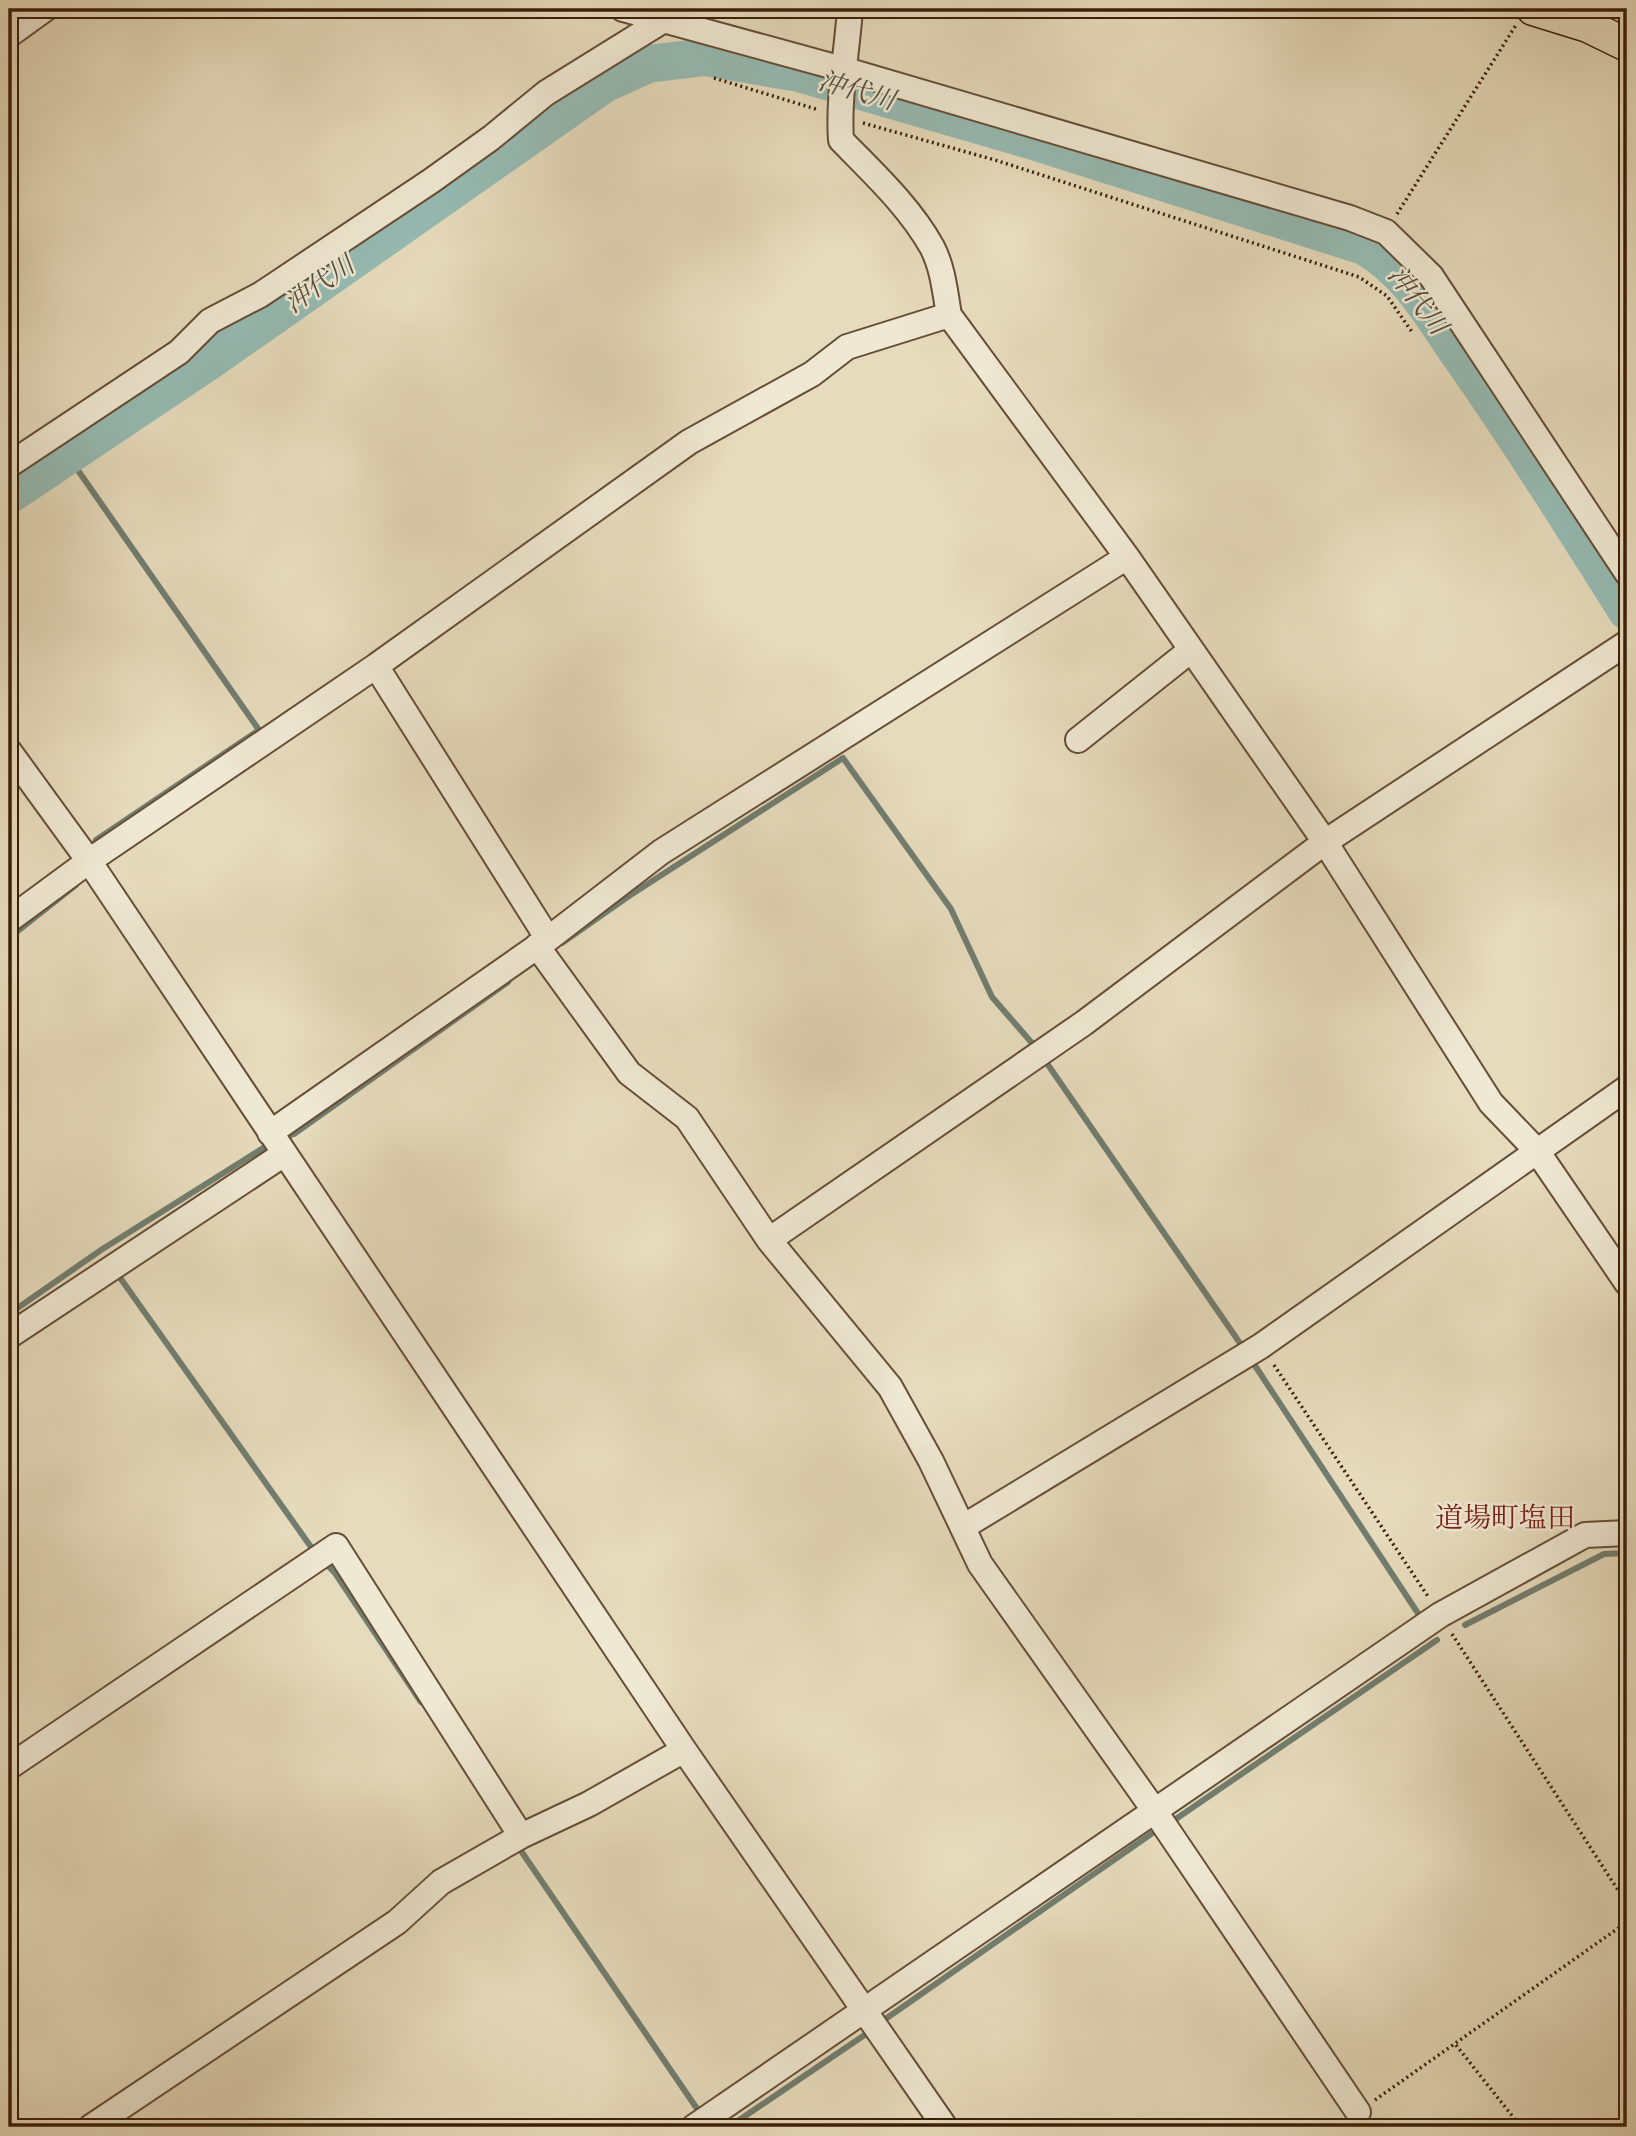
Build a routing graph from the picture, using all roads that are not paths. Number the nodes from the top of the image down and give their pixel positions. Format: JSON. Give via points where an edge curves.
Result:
{"nodes":[{"id":1,"x":46,"y":9,"type":"edge"},
{"id":2,"x":623,"y":9,"type":"edge"},
{"id":3,"x":850,"y":9,"type":"edge"},
{"id":4,"x":1526,"y":15,"type":"edge"},
{"id":5,"x":662,"y":21,"type":"junction"},
{"id":6,"x":9,"y":35,"type":"edge"},
{"id":7,"x":1627,"y":45,"type":"edge"},
{"id":8,"x":845,"y":74,"type":"junction"},
{"id":9,"x":949,"y":315,"type":"junction"},
{"id":10,"x":9,"y":465,"type":"edge"},
{"id":11,"x":1126,"y":557,"type":"junction"},
{"id":12,"x":1627,"y":573,"type":"edge"},
{"id":13,"x":1627,"y":643,"type":"edge"},
{"id":14,"x":1191,"y":650,"type":"junction"},
{"id":15,"x":376,"y":666,"type":"junction"},
{"id":16,"x":1078,"y":740,"type":"dead end"},
{"id":17,"x":9,"y":751,"type":"edge"},
{"id":18,"x":1325,"y":842,"type":"junction"},
{"id":19,"x":89,"y":861,"type":"junction"},
{"id":20,"x":9,"y":920,"type":"edge"},
{"id":21,"x":542,"y":943,"type":"junction"},
{"id":22,"x":1627,"y":1088,"type":"edge"},
{"id":23,"x":270,"y":1133,"type":"junction"},
{"id":24,"x":1537,"y":1151,"type":"junction"},
{"id":25,"x":284,"y":1154,"type":"junction"},
{"id":26,"x":769,"y":1240,"type":"junction"},
{"id":27,"x":1627,"y":1283,"type":"edge"},
{"id":28,"x":9,"y":1336,"type":"edge"},
{"id":29,"x":963,"y":1527,"type":"junction"},
{"id":30,"x":1627,"y":1533,"type":"edge"},
{"id":31,"x":684,"y":1750,"type":"junction"},
{"id":32,"x":9,"y":1767,"type":"edge"},
{"id":33,"x":1154,"y":1810,"type":"junction"},
{"id":34,"x":521,"y":1836,"type":"junction"},
{"id":35,"x":865,"y":2012,"type":"junction"},
{"id":36,"x":1358,"y":2112,"type":"road end"},
{"id":37,"x":90,"y":2127,"type":"edge"},
{"id":38,"x":694,"y":2127,"type":"edge"},
{"id":39,"x":945,"y":2127,"type":"edge"}],
"edges":[{"from":1,"to":6,"type":"street"},
{"from":2,"to":5,"type":"street"},
{"from":3,"to":8,"type":"street"},
{"from":4,"to":7,"type":"main road","via":[[1588,26]]},
{"from":5,"to":8,"type":"street"},
{"from":5,"to":10,"type":"street","via":[[546,93],[441,174],[260,295],[211,321],[180,352]]},
{"from":8,"to":9,"type":"street","via":[[839,111],[841,140],[898,199],[932,248],[942,273]]},
{"from":8,"to":12,"type":"street","via":[[1386,232],[1431,276]]},
{"from":9,"to":11,"type":"street"},
{"from":9,"to":15,"type":"street","via":[[847,347],[811,374],[689,442]]},
{"from":11,"to":14,"type":"street"},
{"from":11,"to":21,"type":"street","via":[[661,852]]},
{"from":13,"to":18,"type":"street"},
{"from":14,"to":16,"type":"street"},
{"from":14,"to":18,"type":"street"},
{"from":15,"to":19,"type":"street"},
{"from":15,"to":21,"type":"street"},
{"from":17,"to":19,"type":"street"},
{"from":18,"to":24,"type":"street","via":[[1491,1102]]},
{"from":18,"to":26,"type":"street","via":[[1084,1023]]},
{"from":19,"to":20,"type":"street"},
{"from":19,"to":23,"type":"street"},
{"from":21,"to":23,"type":"street"},
{"from":21,"to":26,"type":"street","via":[[629,1073],[687,1118]]},
{"from":22,"to":24,"type":"street"},
{"from":23,"to":25,"type":"street"},
{"from":24,"to":27,"type":"street"},
{"from":24,"to":29,"type":"street","via":[[1261,1346]]},
{"from":25,"to":28,"type":"street"},
{"from":25,"to":31,"type":"street"},
{"from":26,"to":29,"type":"street","via":[[890,1387]]},
{"from":29,"to":33,"type":"street","via":[[980,1564]]},
{"from":30,"to":33,"type":"street","via":[[1585,1535],[1440,1615]]},
{"from":31,"to":34,"type":"street"},
{"from":31,"to":35,"type":"street"},
{"from":32,"to":34,"type":"street","via":[[336,1546]]},
{"from":33,"to":35,"type":"street"},
{"from":33,"to":36,"type":"street"},
{"from":34,"to":37,"type":"street","via":[[441,1882],[397,1922]]},
{"from":35,"to":38,"type":"street"},
{"from":35,"to":39,"type":"street"}]}
